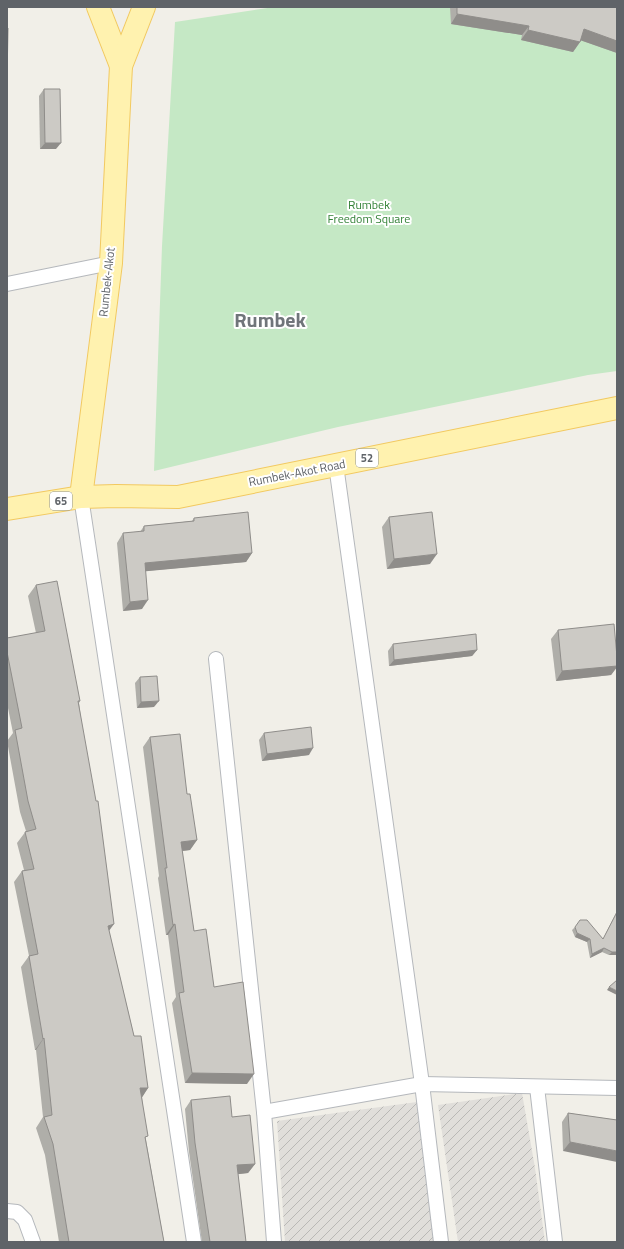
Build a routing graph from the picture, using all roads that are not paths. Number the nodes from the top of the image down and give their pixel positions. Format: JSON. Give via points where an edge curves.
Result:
{"nodes":[{"id":1,"x":98,"y":7,"type":"edge"},
{"id":2,"x":144,"y":7,"type":"edge"},
{"id":3,"x":122,"y":66,"type":"junction"},
{"id":4,"x":110,"y":263,"type":"junction"},
{"id":5,"x":7,"y":284,"type":"edge"},
{"id":6,"x":617,"y":408,"type":"edge"},
{"id":7,"x":336,"y":465,"type":"junction"},
{"id":8,"x":116,"y":496,"type":"joint"},
{"id":9,"x":81,"y":498,"type":"junction"},
{"id":10,"x":7,"y":509,"type":"edge"},
{"id":11,"x":216,"y":659,"type":"dead end"},
{"id":12,"x":422,"y":1084,"type":"junction"},
{"id":13,"x":537,"y":1087,"type":"junction"},
{"id":14,"x":617,"y":1088,"type":"edge"},
{"id":15,"x":264,"y":1112,"type":"junction"},
{"id":16,"x":7,"y":1211,"type":"edge"},
{"id":17,"x":33,"y":1242,"type":"edge"},
{"id":18,"x":194,"y":1242,"type":"edge"},
{"id":19,"x":274,"y":1242,"type":"edge"},
{"id":20,"x":441,"y":1242,"type":"edge"},
{"id":21,"x":555,"y":1242,"type":"edge"}],
"edges":[{"from":1,"to":3,"type":"main road","name":"Rumbek-Akot"},
{"from":2,"to":3,"type":"main road","name":"Rumbek-Akot"},
{"from":3,"to":4,"type":"main road","name":"Rumbek-Akot"},
{"from":4,"to":5,"type":"street"},
{"from":4,"to":9,"type":"main road","name":"Rumbek-Akot"},
{"from":6,"to":7,"type":"main road","name":"Rumbek-Akot Road","number":"52"},
{"from":7,"to":8,"type":"main road","name":"Rumbek-Akot Road","number":"52","via":[[178,497]]},
{"from":7,"to":12,"type":"street"},
{"from":8,"to":9,"type":"main road","number":"65"},
{"from":9,"to":10,"type":"main road","number":"65"},
{"from":9,"to":18,"type":"street"},
{"from":11,"to":15,"type":"street"},
{"from":12,"to":13,"type":"street"},
{"from":12,"to":15,"type":"street"},
{"from":12,"to":20,"type":"street"},
{"from":13,"to":14,"type":"street"},
{"from":13,"to":21,"type":"street"},
{"from":15,"to":19,"type":"street"},
{"from":16,"to":17,"type":"street","via":[[17,1212],[25,1220]]}]}
